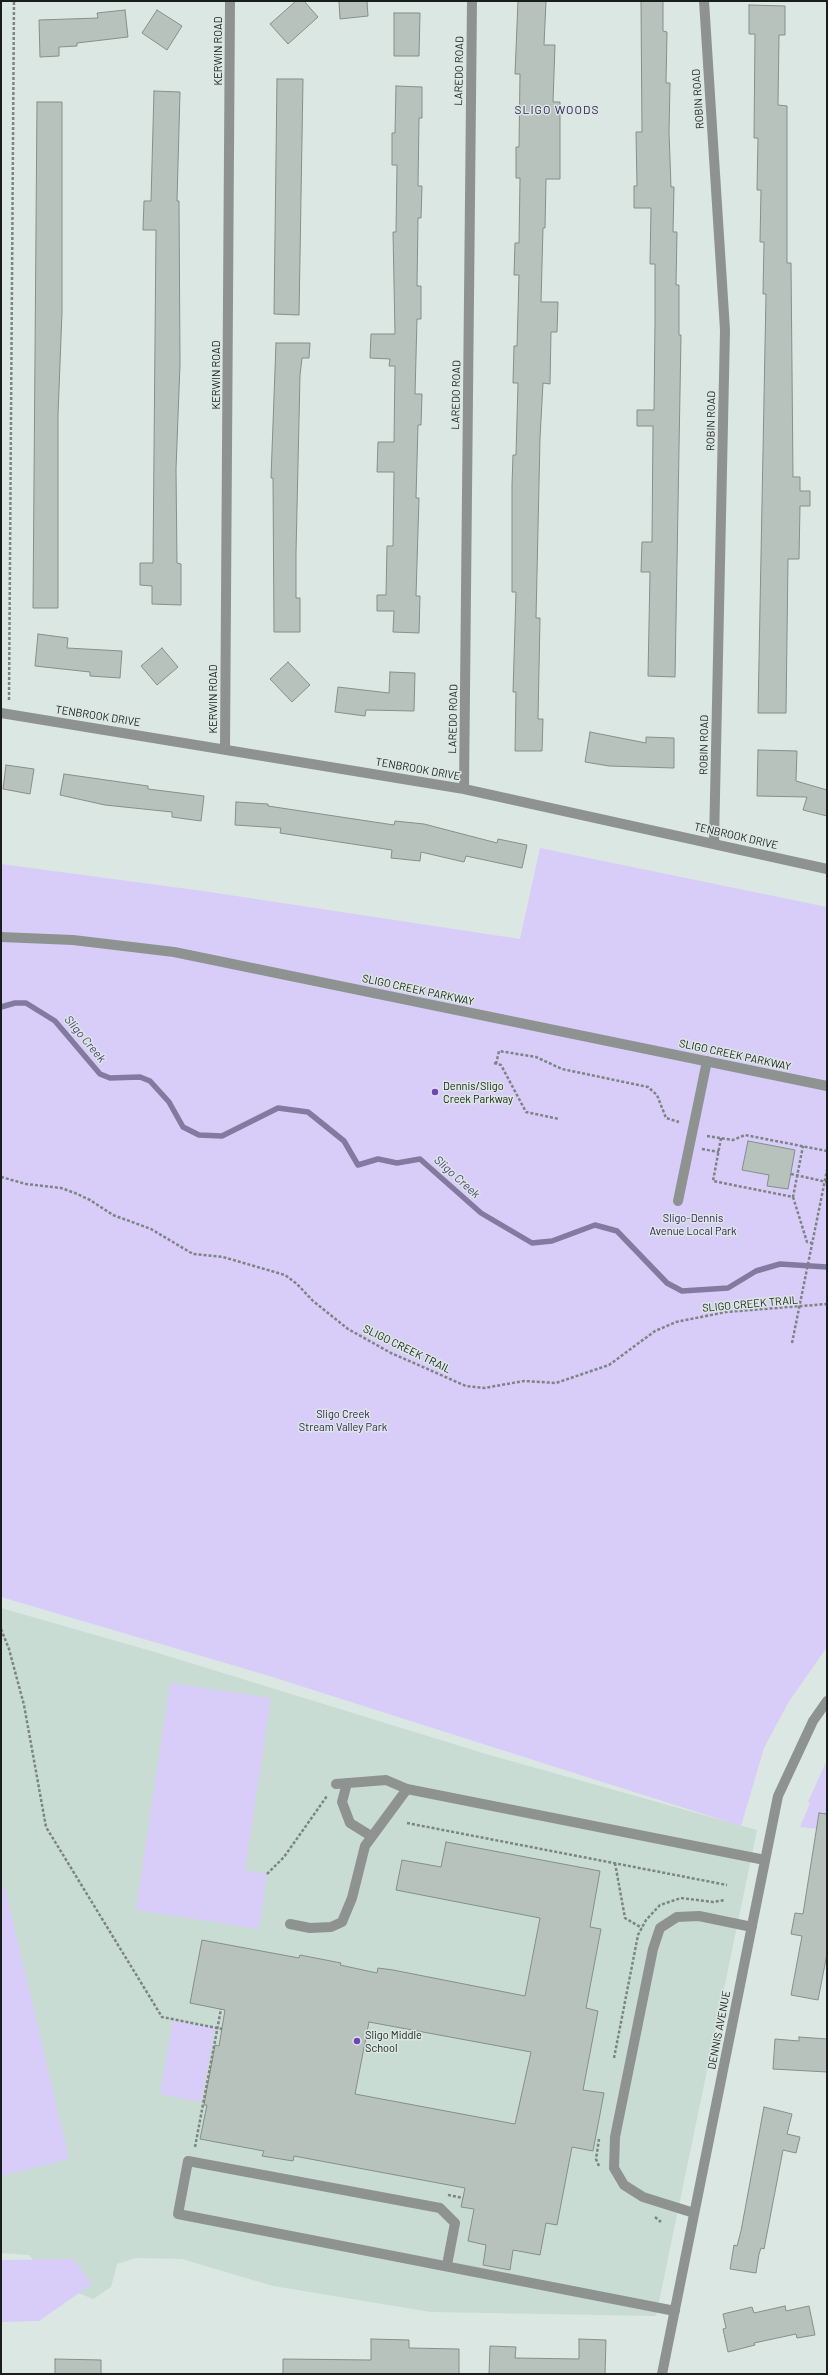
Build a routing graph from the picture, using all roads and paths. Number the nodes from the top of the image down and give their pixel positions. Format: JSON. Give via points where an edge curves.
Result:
{"nodes":[{"id":1,"x":14,"y":1,"type":"edge"},
{"id":2,"x":230,"y":1,"type":"edge"},
{"id":3,"x":472,"y":1,"type":"edge"},
{"id":4,"x":704,"y":1,"type":"edge"},
{"id":5,"x":5,"y":714,"type":"edge"},
{"id":6,"x":225,"y":749,"type":"junction"},
{"id":7,"x":464,"y":789,"type":"junction"},
{"id":8,"x":714,"y":843,"type":"junction"},
{"id":9,"x":827,"y":869,"type":"edge"},
{"id":10,"x":1,"y":937,"type":"edge"},
{"id":11,"x":707,"y":1062,"type":"junction"},
{"id":12,"x":827,"y":1086,"type":"edge"},
{"id":13,"x":559,"y":1119,"type":"dead end"},
{"id":14,"x":693,"y":1128,"type":"junction"},
{"id":15,"x":720,"y":1138,"type":"junction"},
{"id":16,"x":803,"y":1146,"type":"junction"},
{"id":17,"x":827,"y":1151,"type":"edge"},
{"id":18,"x":827,"y":1170,"type":"edge"},
{"id":19,"x":791,"y":1174,"type":"dead end"},
{"id":20,"x":798,"y":1176,"type":"junction"},
{"id":21,"x":1,"y":1177,"type":"edge"},
{"id":22,"x":826,"y":1181,"type":"edge"},
{"id":23,"x":793,"y":1197,"type":"junction"},
{"id":24,"x":678,"y":1201,"type":"dead end"},
{"id":25,"x":812,"y":1244,"type":"junction"},
{"id":26,"x":827,"y":1304,"type":"edge"},
{"id":27,"x":799,"y":1308,"type":"junction"},
{"id":28,"x":792,"y":1343,"type":"dead end"},
{"id":29,"x":1,"y":1629,"type":"edge"},
{"id":30,"x":827,"y":1701,"type":"edge"},
{"id":31,"x":347,"y":1783,"type":"junction"},
{"id":32,"x":336,"y":1784,"type":"joint"},
{"id":33,"x":407,"y":1789,"type":"junction"},
{"id":34,"x":407,"y":1823,"type":"dead end"},
{"id":35,"x":371,"y":1836,"type":"junction"},
{"id":36,"x":765,"y":1860,"type":"junction"},
{"id":37,"x":615,"y":1863,"type":"junction"},
{"id":38,"x":267,"y":1874,"type":"dead end"},
{"id":39,"x":727,"y":1885,"type":"dead end"},
{"id":40,"x":290,"y":1924,"type":"dead end"},
{"id":41,"x":752,"y":1927,"type":"junction"},
{"id":42,"x":642,"y":1928,"type":"dead end"},
{"id":43,"x":221,"y":2009,"type":"dead end"},
{"id":44,"x":217,"y":2028,"type":"junction"},
{"id":45,"x":222,"y":2029,"type":"dead end"},
{"id":46,"x":202,"y":2148,"type":"dead end"},
{"id":47,"x":440,"y":2194,"type":"dead end"},
{"id":48,"x":463,"y":2198,"type":"dead end"},
{"id":49,"x":694,"y":2213,"type":"junction"},
{"id":50,"x":447,"y":2265,"type":"junction"},
{"id":51,"x":675,"y":2311,"type":"junction"},
{"id":52,"x":662,"y":2374,"type":"edge"}],
"edges":[{"from":1,"to":5,"type":"path"},
{"from":2,"to":6,"type":"street","name":"KERWIN ROAD"},
{"from":3,"to":7,"type":"street","name":"LAREDO ROAD"},
{"from":4,"to":8,"type":"street","name":"ROBIN ROAD","via":[[725,330]]},
{"from":5,"to":6,"type":"street","name":"TENBROOK DRIVE"},
{"from":6,"to":7,"type":"street","name":"TENBROOK DRIVE"},
{"from":7,"to":8,"type":"street","name":"TENBROOK DRIVE"},
{"from":8,"to":9,"type":"street","name":"TENBROOK DRIVE"},
{"from":10,"to":11,"type":"street","name":"SLIGO CREEK PARKWAY","via":[[73,940],[174,952]]},
{"from":11,"to":12,"type":"street","name":"SLIGO CREEK PARKWAY"},
{"from":11,"to":14,"type":"street"},
{"from":13,"to":14,"type":"path","via":[[526,1112],[501,1065],[495,1064],[499,1051],[536,1057],[562,1069],[648,1087],[657,1095],[666,1118]]},
{"from":14,"to":15,"type":"path","via":[[704,1135]]},
{"from":14,"to":24,"type":"street"},
{"from":15,"to":16,"type":"path","via":[[733,1140],[745,1135]]},
{"from":15,"to":23,"type":"path","via":[[713,1181]]},
{"from":16,"to":17,"type":"path"},
{"from":16,"to":20,"type":"path"},
{"from":18,"to":22,"type":"path"},
{"from":19,"to":20,"type":"path"},
{"from":20,"to":22,"type":"path"},
{"from":20,"to":23,"type":"path"},
{"from":21,"to":27,"type":"path","name":"SLIGO CREEK TRAIL","via":[[75,1193],[112,1215],[151,1229],[193,1254],[222,1257],[286,1275],[348,1329],[391,1353],[466,1386],[484,1388],[524,1381],[556,1383],[609,1365],[655,1331],[676,1322],[726,1312]]},
{"from":22,"to":25,"type":"path"},
{"from":23,"to":25,"type":"path","via":[[807,1242]]},
{"from":25,"to":27,"type":"path"},
{"from":26,"to":27,"type":"path","name":"SLIGO CREEK TRAIL"},
{"from":27,"to":28,"type":"path"},
{"from":29,"to":44,"type":"path","via":[[24,1705],[46,1827],[162,2017]]},
{"from":30,"to":36,"type":"street","name":"DENNIS AVENUE","via":[[813,1721],[778,1796]]},
{"from":31,"to":32,"type":"street"},
{"from":31,"to":33,"type":"street","via":[[386,1780]]},
{"from":31,"to":35,"type":"street","via":[[342,1802],[350,1823]]},
{"from":32,"to":38,"type":"path","via":[[284,1857]]},
{"from":33,"to":35,"type":"street"},
{"from":33,"to":36,"type":"street"},
{"from":34,"to":37,"type":"path"},
{"from":35,"to":40,"type":"street","via":[[365,1846],[352,1898],[342,1922],[331,1927],[317,1928]]},
{"from":36,"to":41,"type":"street","name":"DENNIS AVENUE"},
{"from":37,"to":39,"type":"path"},
{"from":37,"to":42,"type":"path","via":[[624,1918]]},
{"from":41,"to":49,"type":"street","name":"DENNIS AVENUE"},
{"from":41,"to":49,"type":"street","via":[[699,1916],[677,1916],[660,1928],[653,1949],[615,2137],[614,2168],[624,2185],[643,2197]]},
{"from":43,"to":44,"type":"path"},
{"from":44,"to":45,"type":"path"},
{"from":44,"to":46,"type":"path","via":[[195,2147]]},
{"from":47,"to":48,"type":"path"},
{"from":49,"to":51,"type":"street","name":"DENNIS AVENUE"},
{"from":50,"to":50,"type":"street","via":[[455,2223],[440,2208],[188,2161],[178,2214]]},
{"from":50,"to":51,"type":"street"},
{"from":51,"to":52,"type":"street","name":"DENNIS AVENUE"}]}
